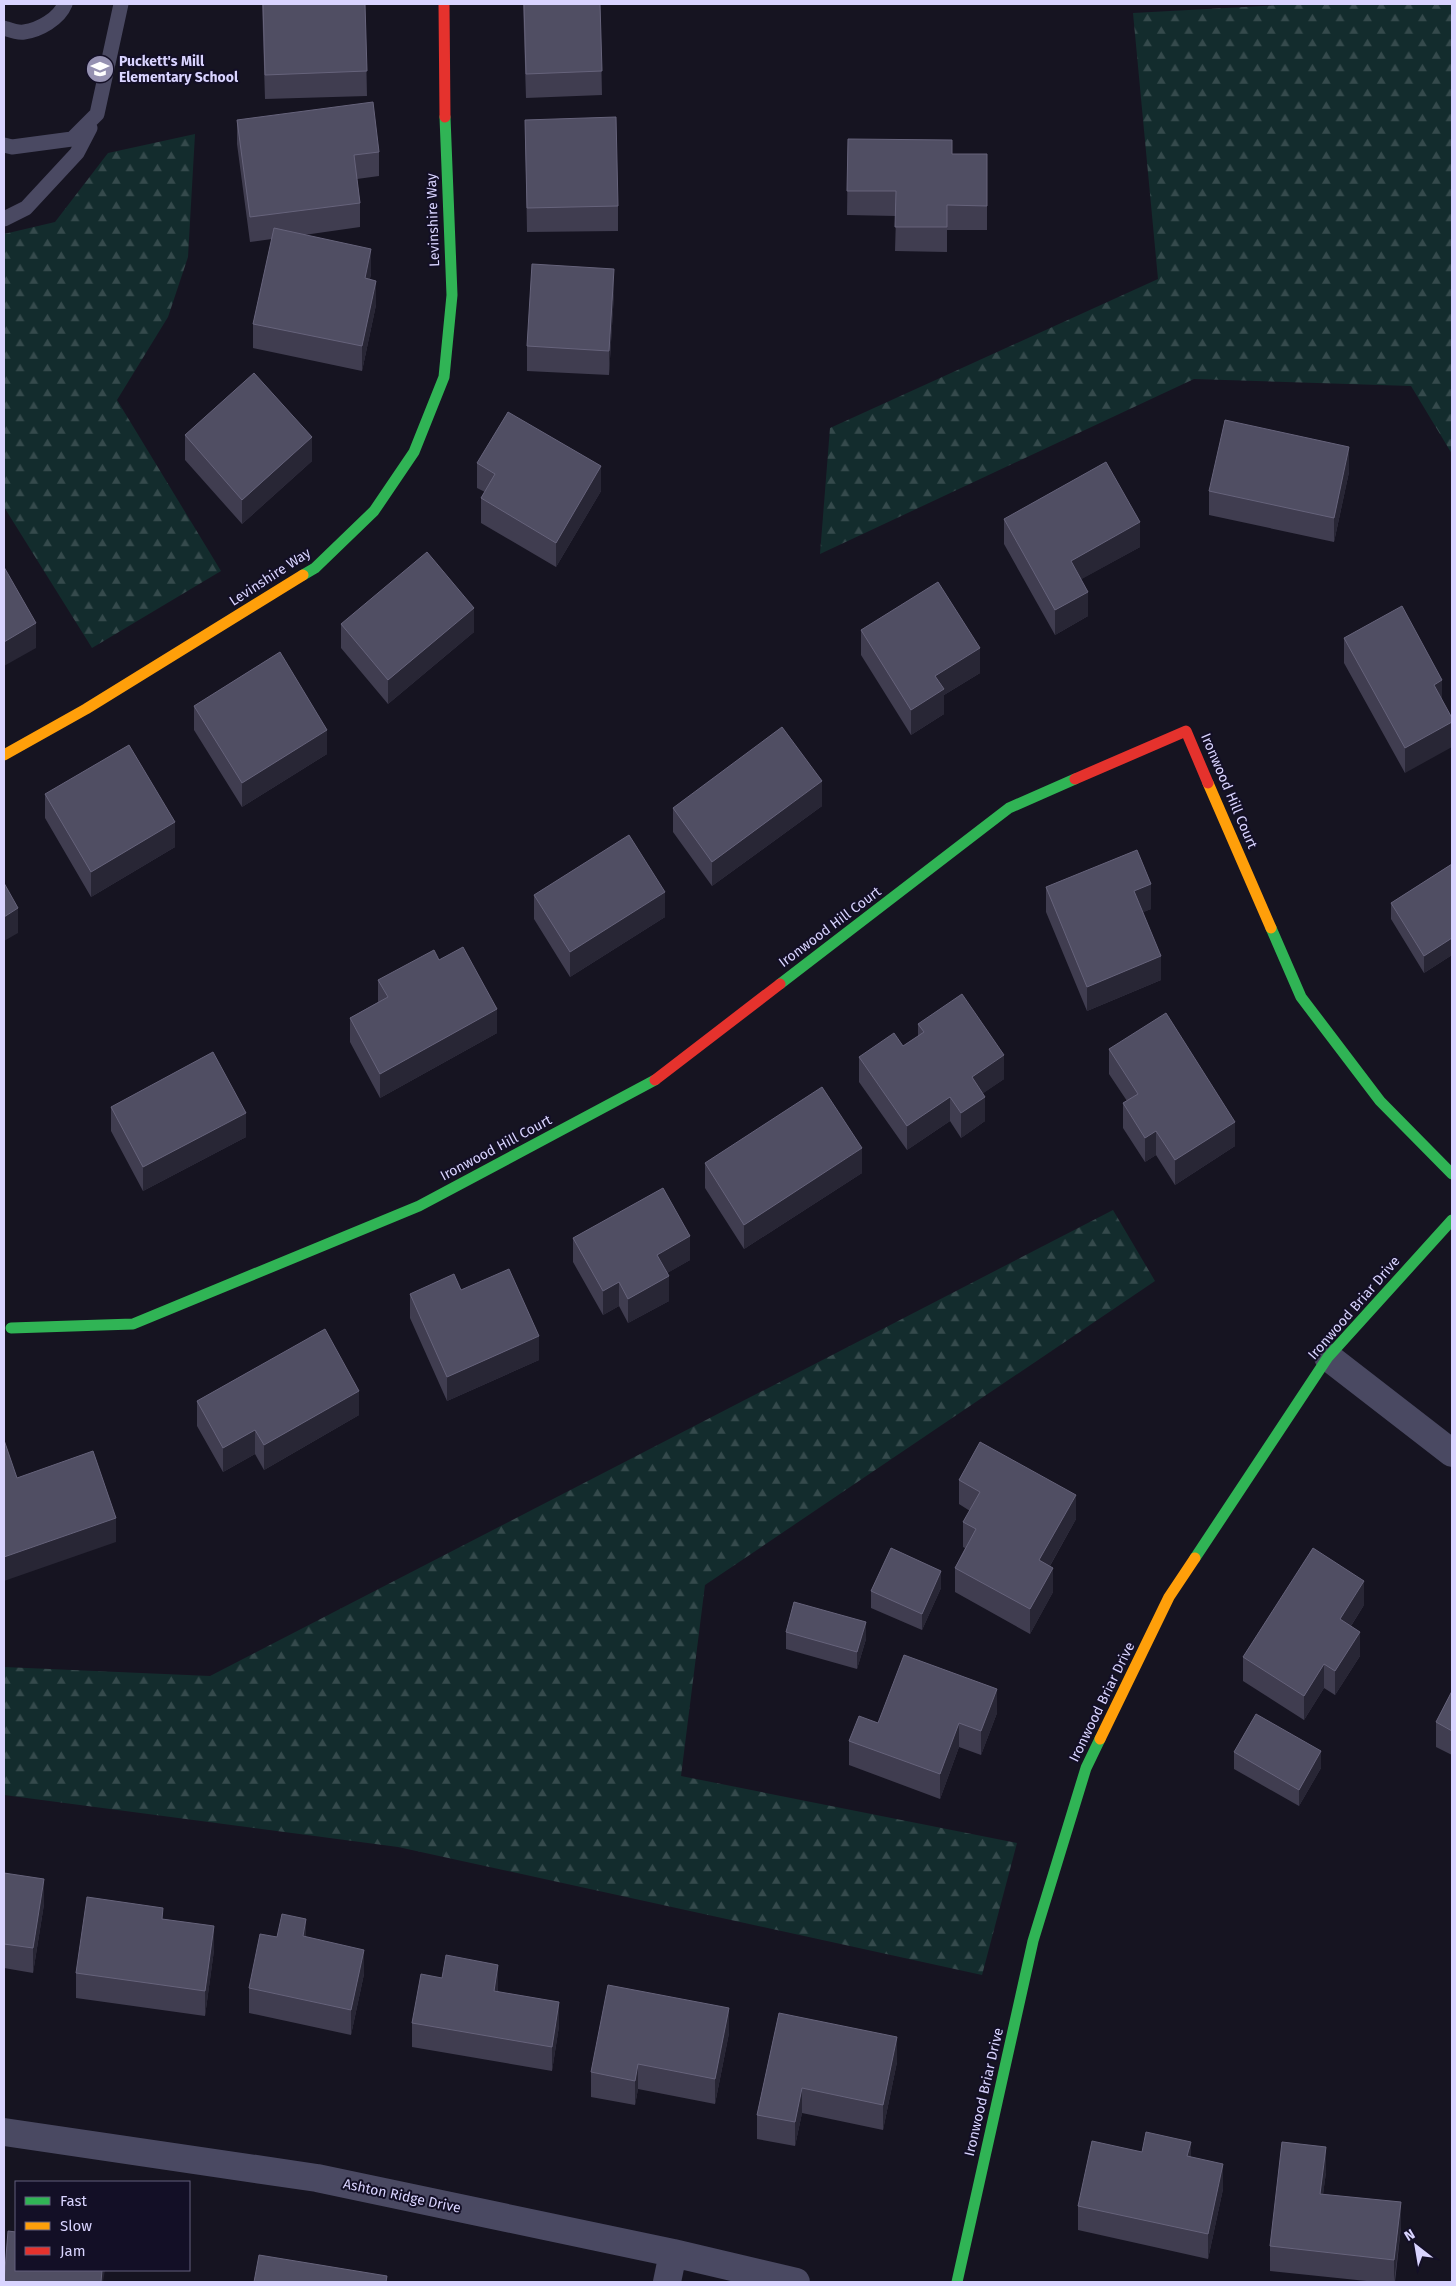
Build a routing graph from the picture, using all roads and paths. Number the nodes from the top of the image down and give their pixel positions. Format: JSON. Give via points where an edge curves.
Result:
{"nodes":[{"id":1,"x":66,"y":4,"type":"edge"},
{"id":2,"x":121,"y":4,"type":"edge"},
{"id":3,"x":444,"y":4,"type":"edge"},
{"id":4,"x":4,"y":28,"type":"edge"},
{"id":5,"x":97,"y":114,"type":"junction"},
{"id":6,"x":4,"y":145,"type":"edge"},
{"id":7,"x":4,"y":219,"type":"edge"},
{"id":8,"x":4,"y":755,"type":"edge"},
{"id":9,"x":1452,"y":1174,"type":"edge"},
{"id":10,"x":1452,"y":1220,"type":"edge"},
{"id":11,"x":11,"y":1328,"type":"dead end"},
{"id":12,"x":1328,"y":1357,"type":"junction"},
{"id":13,"x":1452,"y":1453,"type":"edge"},
{"id":14,"x":4,"y":2132,"type":"edge"},
{"id":15,"x":673,"y":2252,"type":"junction"},
{"id":16,"x":667,"y":2282,"type":"edge"},
{"id":17,"x":796,"y":2282,"type":"edge"},
{"id":18,"x":957,"y":2282,"type":"edge"}],
"edges":[{"from":1,"to":4,"type":"lane","via":[[42,27],[22,33]]},
{"from":2,"to":5,"type":"lane"},
{"from":3,"to":8,"type":"street","name":"Levinshire Way","via":[[452,296],[444,377],[414,452],[374,511],[315,568],[86,709]]},
{"from":5,"to":6,"type":"lane","via":[[72,140],[12,147]]},
{"from":5,"to":7,"type":"lane","via":[[77,153],[26,208]]},
{"from":9,"to":11,"type":"street","name":"Ironwood Hill Court","via":[[1380,1101],[1301,997],[1186,731],[1009,808],[651,1083],[419,1206],[133,1324]]},
{"from":10,"to":12,"type":"street","name":"Ironwood Briar Drive"},
{"from":12,"to":13,"type":"street"},
{"from":12,"to":18,"type":"street","name":"Ironwood Briar Drive","via":[[1169,1597],[1086,1768],[1033,1941]]},
{"from":14,"to":15,"type":"street","name":"Ashton Ridge Drive","via":[[317,2178]]},
{"from":15,"to":16,"type":"street"},
{"from":15,"to":17,"type":"street","name":"Ashton Ridge Drive"}]}
